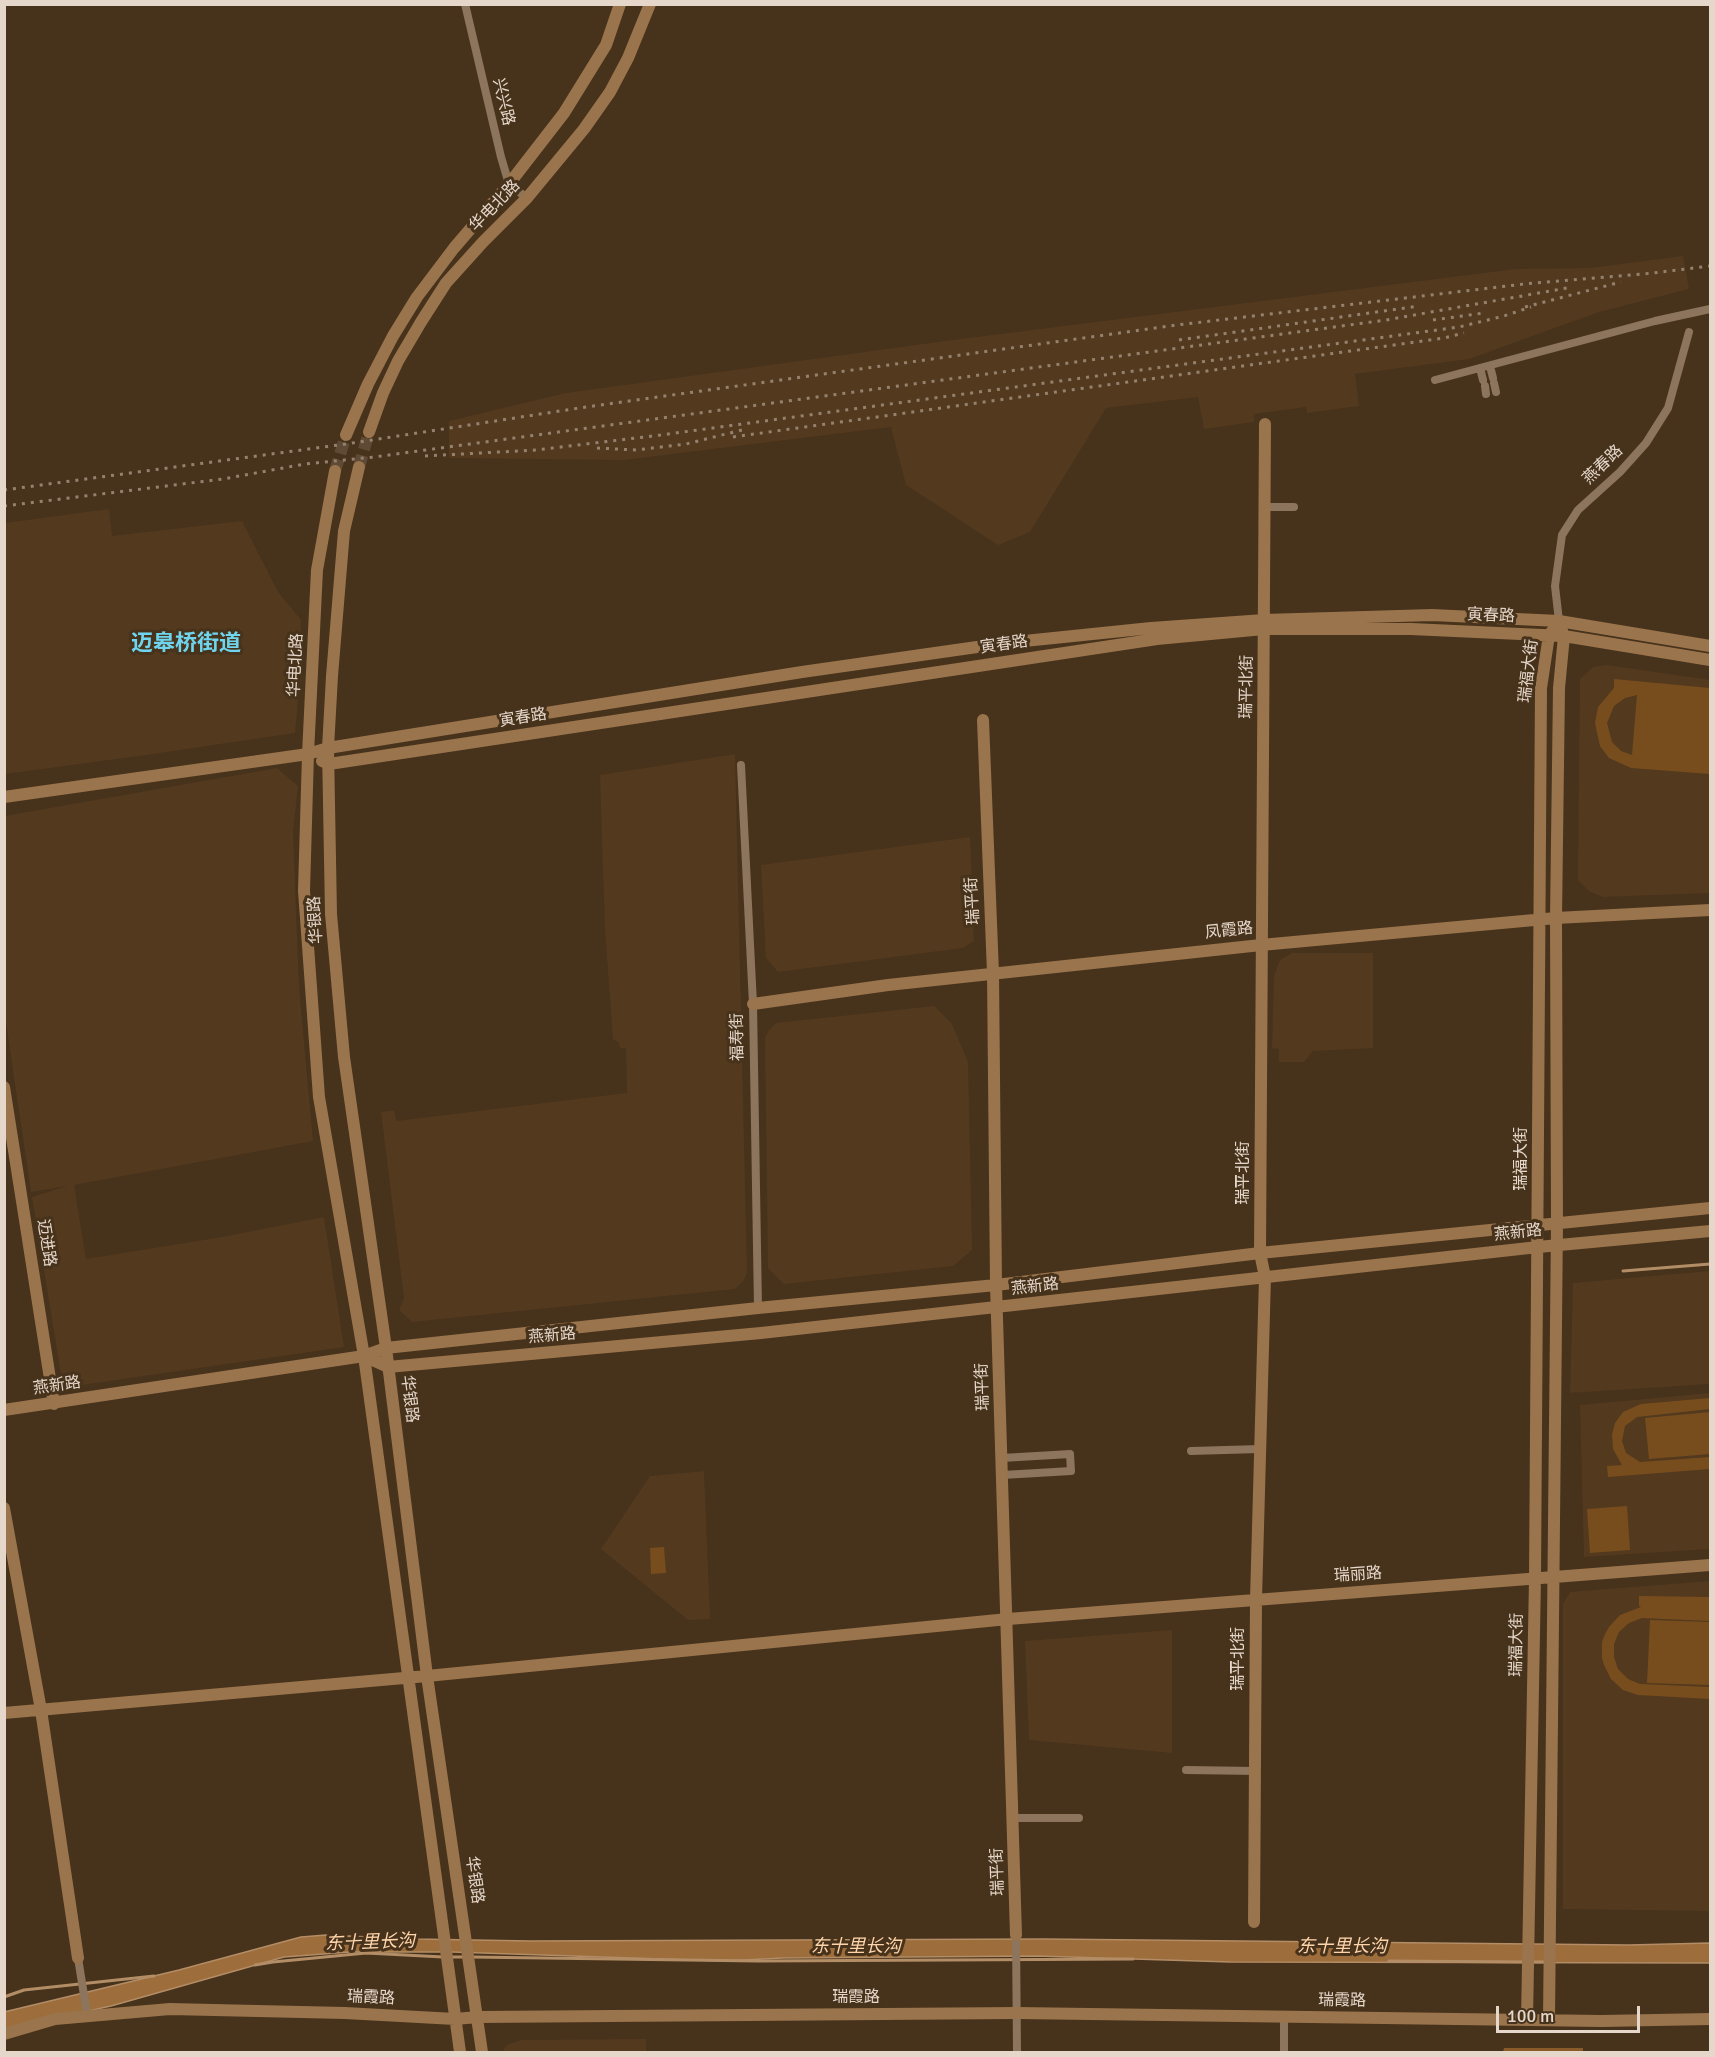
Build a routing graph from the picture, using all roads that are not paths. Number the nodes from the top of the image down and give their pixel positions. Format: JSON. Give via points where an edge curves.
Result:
{"nodes":[{"id":1,"x":465,"y":4,"type":"edge"},
{"id":2,"x":620,"y":4,"type":"edge"},
{"id":3,"x":650,"y":4,"type":"edge"},
{"id":4,"x":509,"y":184,"type":"junction"},
{"id":5,"x":527,"y":198,"type":"junction"},
{"id":6,"x":1710,"y":309,"type":"edge"},
{"id":7,"x":1689,"y":332,"type":"dead end"},
{"id":8,"x":1490,"y":366,"type":"junction"},
{"id":9,"x":1480,"y":368,"type":"junction"},
{"id":10,"x":1435,"y":380,"type":"dead end"},
{"id":11,"x":1495,"y":384,"type":"dead end"},
{"id":12,"x":1485,"y":387,"type":"dead end"},
{"id":13,"x":1264,"y":424,"type":"dead end"},
{"id":14,"x":369,"y":432,"type":"tunnel mouth"},
{"id":15,"x":346,"y":435,"type":"tunnel mouth"},
{"id":16,"x":359,"y":467,"type":"tunnel mouth"},
{"id":17,"x":335,"y":471,"type":"tunnel mouth"},
{"id":18,"x":1264,"y":507,"type":"junction"},
{"id":19,"x":1294,"y":507,"type":"dead end"},
{"id":20,"x":1559,"y":621,"type":"junction"},
{"id":21,"x":1264,"y":625,"type":"junction"},
{"id":22,"x":1549,"y":635,"type":"junction"},
{"id":23,"x":1564,"y":636,"type":"junction"},
{"id":24,"x":1710,"y":646,"type":"edge"},
{"id":25,"x":1710,"y":660,"type":"edge"},
{"id":26,"x":983,"y":720,"type":"dead end"},
{"id":27,"x":328,"y":748,"type":"junction"},
{"id":28,"x":308,"y":754,"type":"junction"},
{"id":29,"x":328,"y":764,"type":"junction"},
{"id":30,"x":741,"y":765,"type":"dead end"},
{"id":31,"x":4,"y":797,"type":"edge"},
{"id":32,"x":1710,"y":910,"type":"edge"},
{"id":33,"x":1556,"y":918,"type":"junction"},
{"id":34,"x":1540,"y":919,"type":"junction"},
{"id":35,"x":1261,"y":945,"type":"junction"},
{"id":36,"x":993,"y":973,"type":"junction"},
{"id":37,"x":753,"y":1004,"type":"junction"},
{"id":38,"x":4,"y":1088,"type":"edge"},
{"id":39,"x":6,"y":1105,"type":"edge"},
{"id":40,"x":1710,"y":1208,"type":"edge"},
{"id":41,"x":1557,"y":1224,"type":"junction"},
{"id":42,"x":1538,"y":1226,"type":"junction"},
{"id":43,"x":1710,"y":1231,"type":"edge"},
{"id":44,"x":1557,"y":1245,"type":"junction"},
{"id":45,"x":1538,"y":1247,"type":"junction"},
{"id":46,"x":1260,"y":1253,"type":"junction"},
{"id":47,"x":1265,"y":1277,"type":"junction"},
{"id":48,"x":996,"y":1286,"type":"junction"},
{"id":49,"x":758,"y":1308,"type":"junction"},
{"id":50,"x":997,"y":1308,"type":"junction"},
{"id":51,"x":386,"y":1348,"type":"junction"},
{"id":52,"x":364,"y":1356,"type":"junction"},
{"id":53,"x":388,"y":1367,"type":"junction"},
{"id":54,"x":54,"y":1404,"type":"junction"},
{"id":55,"x":4,"y":1410,"type":"edge"},
{"id":56,"x":1260,"y":1449,"type":"junction"},
{"id":57,"x":1191,"y":1451,"type":"dead end"},
{"id":58,"x":1002,"y":1458,"type":"junction"},
{"id":59,"x":1003,"y":1475,"type":"junction"},
{"id":60,"x":4,"y":1508,"type":"edge"},
{"id":61,"x":1710,"y":1565,"type":"edge"},
{"id":62,"x":1553,"y":1577,"type":"junction"},
{"id":63,"x":1535,"y":1578,"type":"junction"},
{"id":64,"x":1256,"y":1599,"type":"junction"},
{"id":65,"x":1008,"y":1619,"type":"junction"},
{"id":66,"x":427,"y":1676,"type":"junction"},
{"id":67,"x":409,"y":1678,"type":"junction"},
{"id":68,"x":41,"y":1710,"type":"junction"},
{"id":69,"x":4,"y":1713,"type":"edge"},
{"id":70,"x":1186,"y":1770,"type":"dead end"},
{"id":71,"x":1256,"y":1771,"type":"junction"},
{"id":72,"x":1013,"y":1818,"type":"junction"},
{"id":73,"x":1079,"y":1818,"type":"dead end"},
{"id":74,"x":1254,"y":1922,"type":"dead end"},
{"id":75,"x":1016,"y":1935,"type":"joint"},
{"id":76,"x":78,"y":1958,"type":"joint"},
{"id":77,"x":1017,"y":2013,"type":"junction"},
{"id":78,"x":87,"y":2014,"type":"junction"},
{"id":79,"x":477,"y":2017,"type":"junction"},
{"id":80,"x":1284,"y":2017,"type":"junction"},
{"id":81,"x":455,"y":2019,"type":"junction"},
{"id":82,"x":1527,"y":2019,"type":"junction"},
{"id":83,"x":1549,"y":2019,"type":"junction"},
{"id":84,"x":1710,"y":2019,"type":"edge"},
{"id":85,"x":4,"y":2034,"type":"edge"},
{"id":86,"x":460,"y":2052,"type":"edge"},
{"id":87,"x":482,"y":2052,"type":"edge"},
{"id":88,"x":1017,"y":2052,"type":"edge"},
{"id":89,"x":1284,"y":2052,"type":"edge"}],
"edges":[{"from":1,"to":4,"type":"street","name":"兴兴路"},
{"from":2,"to":4,"type":"street","name":"华电北路","via":[[606,45],[575,96]]},
{"from":3,"to":5,"type":"street","name":"华电北路","via":[[610,92],[585,129]]},
{"from":4,"to":5,"type":"street"},
{"from":4,"to":15,"type":"street","name":"华电北路","via":[[417,297],[368,384]]},
{"from":5,"to":14,"type":"street","name":"华电北路","via":[[440,293],[398,361]]},
{"from":6,"to":8,"type":"street"},
{"from":7,"to":20,"type":"street","name":"燕春路","via":[[1668,408],[1646,443],[1578,510],[1562,536],[1555,585]]},
{"from":8,"to":9,"type":"street"},
{"from":8,"to":11,"type":"street"},
{"from":9,"to":10,"type":"street"},
{"from":9,"to":12,"type":"street"},
{"from":13,"to":18,"type":"street","name":"瑞平北街"},
{"from":16,"to":27,"type":"street","via":[[344,531],[338,582]]},
{"from":17,"to":28,"type":"street","name":"华电北路","via":[[317,570]]},
{"from":18,"to":19,"type":"street"},
{"from":18,"to":21,"type":"street","name":"瑞平北街"},
{"from":20,"to":21,"type":"street","name":"寅春路","via":[[1432,615]]},
{"from":20,"to":22,"type":"street","name":"瑞福大街"},
{"from":20,"to":23,"type":"street","name":"瑞福大街"},
{"from":20,"to":24,"type":"street","name":"寅春路"},
{"from":21,"to":22,"type":"street","name":"寅春路"},
{"from":21,"to":27,"type":"street","name":"寅春路","via":[[1151,628],[1005,643]]},
{"from":21,"to":29,"type":"street","name":"寅春路"},
{"from":21,"to":35,"type":"street","name":"瑞平北街"},
{"from":22,"to":23,"type":"street","name":"寅春路"},
{"from":22,"to":34,"type":"street","name":"瑞福大街","via":[[1541,688]]},
{"from":23,"to":25,"type":"street","name":"寅春路"},
{"from":23,"to":33,"type":"street","name":"瑞福大街","via":[[1559,688]]},
{"from":26,"to":36,"type":"street","name":"瑞平街"},
{"from":27,"to":28,"type":"street","name":"寅春路"},
{"from":27,"to":29,"type":"street","name":"华银路"},
{"from":28,"to":29,"type":"street"},
{"from":28,"to":31,"type":"street","name":"寅春路"},
{"from":28,"to":52,"type":"street","name":"华银路","via":[[304,891],[319,1097]]},
{"from":29,"to":51,"type":"street","name":"华银路","via":[[331,914],[344,1057]]},
{"from":30,"to":37,"type":"street","name":"福寿街"},
{"from":32,"to":33,"type":"street","name":"凤霞路"},
{"from":33,"to":34,"type":"street","name":"凤霞路"},
{"from":33,"to":41,"type":"street","name":"瑞福大街"},
{"from":34,"to":35,"type":"street","name":"凤霞路"},
{"from":34,"to":42,"type":"street","name":"瑞福大街"},
{"from":35,"to":36,"type":"street","name":"凤霞路"},
{"from":35,"to":46,"type":"street","name":"瑞平北街"},
{"from":36,"to":37,"type":"street","name":"凤霞路"},
{"from":36,"to":48,"type":"street","name":"瑞平街"},
{"from":37,"to":49,"type":"street","name":"福寿街"},
{"from":38,"to":39,"type":"street","name":"迈进路"},
{"from":39,"to":54,"type":"street","name":"迈进路"},
{"from":40,"to":41,"type":"street","name":"燕新路"},
{"from":41,"to":42,"type":"street","name":"燕新路"},
{"from":41,"to":44,"type":"street","name":"瑞福大街"},
{"from":42,"to":45,"type":"street","name":"瑞福大街"},
{"from":42,"to":46,"type":"street","name":"燕新路"},
{"from":43,"to":44,"type":"street","name":"燕新路"},
{"from":44,"to":45,"type":"street","name":"燕新路"},
{"from":44,"to":62,"type":"street","name":"瑞福大街"},
{"from":45,"to":47,"type":"street","name":"燕新路"},
{"from":45,"to":63,"type":"street","name":"瑞福大街"},
{"from":46,"to":47,"type":"street","name":"瑞平北街"},
{"from":46,"to":48,"type":"street","name":"燕新路"},
{"from":47,"to":50,"type":"street","name":"燕新路"},
{"from":47,"to":56,"type":"street","name":"瑞平北街"},
{"from":48,"to":49,"type":"street","name":"燕新路"},
{"from":48,"to":50,"type":"street","name":"瑞平街"},
{"from":49,"to":51,"type":"street","name":"燕新路"},
{"from":50,"to":53,"type":"street","name":"燕新路"},
{"from":50,"to":58,"type":"street","name":"瑞平街"},
{"from":51,"to":52,"type":"street","name":"燕新路"},
{"from":51,"to":53,"type":"street","name":"华银路"},
{"from":52,"to":53,"type":"street","name":"燕新路"},
{"from":52,"to":54,"type":"street","name":"燕新路"},
{"from":52,"to":67,"type":"street","name":"华银路"},
{"from":53,"to":66,"type":"street","name":"华银路"},
{"from":54,"to":55,"type":"street","name":"燕新路"},
{"from":56,"to":57,"type":"street"},
{"from":56,"to":64,"type":"street","name":"瑞平北街"},
{"from":58,"to":59,"type":"street","name":"瑞平街"},
{"from":58,"to":59,"type":"street","via":[[1070,1455],[1071,1471]]},
{"from":59,"to":65,"type":"street","name":"瑞平街"},
{"from":60,"to":68,"type":"street"},
{"from":61,"to":62,"type":"street","name":"瑞丽路"},
{"from":62,"to":63,"type":"street","name":"瑞丽路"},
{"from":62,"to":83,"type":"street","name":"瑞福大街"},
{"from":63,"to":64,"type":"street","name":"瑞丽路"},
{"from":63,"to":82,"type":"street","name":"瑞福大街"},
{"from":64,"to":65,"type":"street","name":"瑞丽路"},
{"from":64,"to":71,"type":"street","name":"瑞平北街"},
{"from":65,"to":66,"type":"street","name":"瑞丽路"},
{"from":65,"to":72,"type":"street","name":"瑞平街"},
{"from":66,"to":67,"type":"street","name":"瑞丽路"},
{"from":66,"to":79,"type":"street","name":"华银路"},
{"from":67,"to":68,"type":"street","name":"瑞丽路"},
{"from":67,"to":81,"type":"street","name":"华银路"},
{"from":68,"to":69,"type":"street","name":"瑞丽路"},
{"from":68,"to":76,"type":"street"},
{"from":70,"to":71,"type":"street"},
{"from":71,"to":74,"type":"street","name":"瑞平北街"},
{"from":72,"to":73,"type":"street"},
{"from":72,"to":75,"type":"street","name":"瑞平街"},
{"from":75,"to":77,"type":"street","name":"瑞平街"},
{"from":76,"to":78,"type":"street"},
{"from":77,"to":79,"type":"street","name":"瑞霞路"},
{"from":77,"to":80,"type":"street","name":"瑞霞路"},
{"from":77,"to":88,"type":"street","name":"瑞平街"},
{"from":78,"to":81,"type":"street","name":"瑞霞路","via":[[170,2009]]},
{"from":78,"to":85,"type":"street","name":"瑞霞路"},
{"from":79,"to":81,"type":"street","name":"瑞霞路"},
{"from":79,"to":87,"type":"street","name":"华银路"},
{"from":80,"to":82,"type":"street","name":"瑞霞路"},
{"from":80,"to":89,"type":"street"},
{"from":81,"to":86,"type":"street","name":"华银路"},
{"from":82,"to":83,"type":"street","name":"瑞霞路"},
{"from":83,"to":84,"type":"street","name":"瑞霞路"}]}
